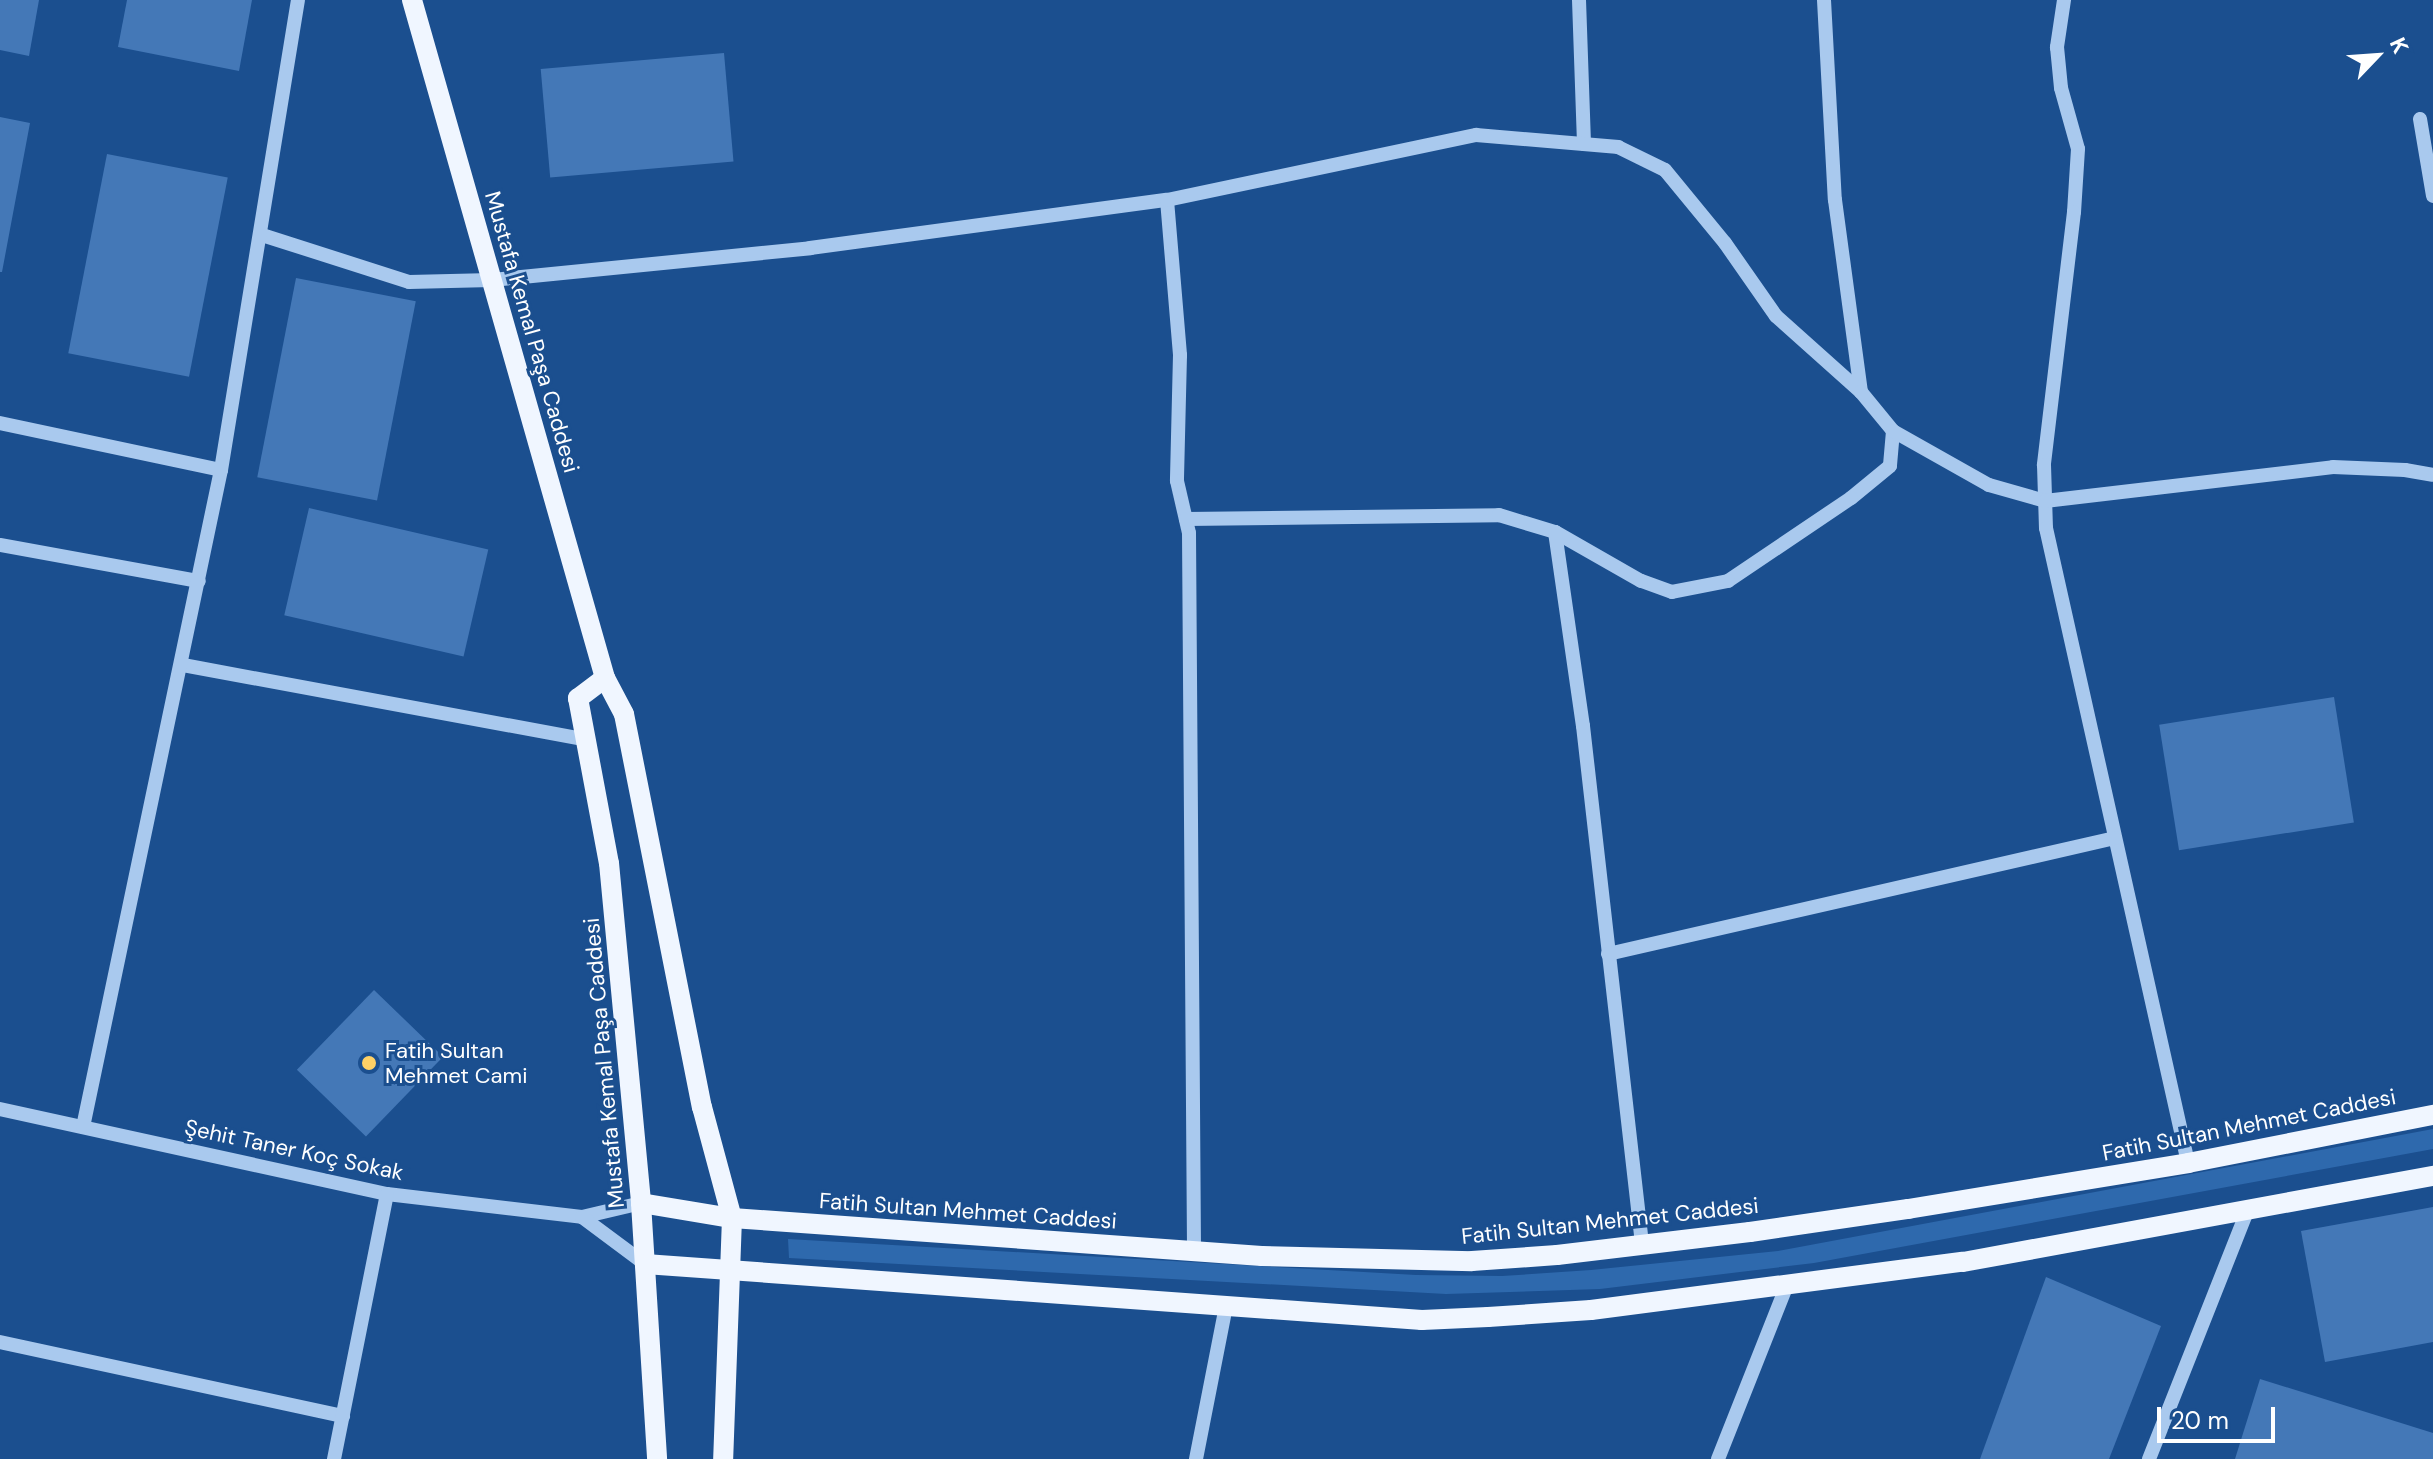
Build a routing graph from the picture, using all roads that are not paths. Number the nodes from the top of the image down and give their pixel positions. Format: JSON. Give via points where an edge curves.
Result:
{"nodes":[{"id":1,"x":298,"y":0,"type":"edge"},
{"id":2,"x":412,"y":0,"type":"edge"},
{"id":3,"x":1579,"y":0,"type":"edge"},
{"id":4,"x":1824,"y":0,"type":"edge"},
{"id":5,"x":2064,"y":0,"type":"edge"},
{"id":6,"x":2420,"y":119,"type":"dead end"},
{"id":7,"x":1584,"y":144,"type":"junction"},
{"id":8,"x":2433,"y":196,"type":"edge"},
{"id":9,"x":1167,"y":200,"type":"junction"},
{"id":10,"x":262,"y":235,"type":"junction"},
{"id":11,"x":492,"y":280,"type":"junction"},
{"id":12,"x":1861,"y":392,"type":"junction"},
{"id":13,"x":0,"y":423,"type":"edge"},
{"id":14,"x":1893,"y":431,"type":"junction"},
{"id":15,"x":221,"y":470,"type":"junction"},
{"id":16,"x":2433,"y":475,"type":"edge"},
{"id":17,"x":2045,"y":501,"type":"junction"},
{"id":18,"x":1186,"y":519,"type":"junction"},
{"id":19,"x":1555,"y":532,"type":"junction"},
{"id":20,"x":0,"y":545,"type":"edge"},
{"id":21,"x":199,"y":581,"type":"junction"},
{"id":22,"x":183,"y":665,"type":"junction"},
{"id":23,"x":605,"y":678,"type":"junction"},
{"id":24,"x":586,"y":740,"type":"junction"},
{"id":25,"x":2115,"y":838,"type":"junction"},
{"id":26,"x":1608,"y":954,"type":"junction"},
{"id":27,"x":0,"y":1109,"type":"edge"},
{"id":28,"x":2433,"y":1115,"type":"edge"},
{"id":29,"x":83,"y":1127,"type":"junction"},
{"id":30,"x":2188,"y":1163,"type":"junction"},
{"id":31,"x":2433,"y":1176,"type":"edge"},
{"id":32,"x":387,"y":1194,"type":"junction"},
{"id":33,"x":641,"y":1203,"type":"junction"},
{"id":34,"x":2247,"y":1211,"type":"junction"},
{"id":35,"x":582,"y":1217,"type":"junction"},
{"id":36,"x":732,"y":1218,"type":"junction"},
{"id":37,"x":1642,"y":1244,"type":"junction"},
{"id":38,"x":1194,"y":1251,"type":"junction"},
{"id":39,"x":645,"y":1264,"type":"junction"},
{"id":40,"x":733,"y":1273,"type":"junction"},
{"id":41,"x":1787,"y":1285,"type":"junction"},
{"id":42,"x":1226,"y":1306,"type":"junction"},
{"id":43,"x":0,"y":1342,"type":"edge"},
{"id":44,"x":343,"y":1416,"type":"junction"},
{"id":45,"x":334,"y":1459,"type":"edge"},
{"id":46,"x":657,"y":1459,"type":"edge"},
{"id":47,"x":723,"y":1459,"type":"edge"},
{"id":48,"x":1196,"y":1459,"type":"edge"},
{"id":49,"x":1718,"y":1459,"type":"edge"},
{"id":50,"x":2149,"y":1459,"type":"edge"}],
"edges":[{"from":1,"to":10,"type":"street"},
{"from":2,"to":11,"type":"main road","name":"Mustafa Kemal Paşa Caddesi"},
{"from":3,"to":7,"type":"street"},
{"from":4,"to":12,"type":"street","via":[[1835,200]]},
{"from":5,"to":17,"type":"street","via":[[2057,47],[2061,88],[2078,149],[2044,465]]},
{"from":6,"to":8,"type":"street"},
{"from":7,"to":9,"type":"street","via":[[1476,135]]},
{"from":7,"to":12,"type":"street","via":[[1618,147],[1665,170],[1776,316]]},
{"from":9,"to":11,"type":"street","via":[[810,248]]},
{"from":9,"to":18,"type":"street","via":[[1180,355],[1177,481]]},
{"from":10,"to":11,"type":"street","via":[[409,282]]},
{"from":10,"to":15,"type":"street"},
{"from":11,"to":23,"type":"main road","name":"Mustafa Kemal Paşa Caddesi"},
{"from":12,"to":14,"type":"street"},
{"from":13,"to":15,"type":"street"},
{"from":14,"to":17,"type":"street","via":[[1989,485]]},
{"from":14,"to":19,"type":"street","via":[[1890,466],[1728,581],[1672,592],[1641,581]]},
{"from":15,"to":21,"type":"street"},
{"from":16,"to":17,"type":"street","via":[[2333,467]]},
{"from":17,"to":25,"type":"street","via":[[2046,528]]},
{"from":18,"to":19,"type":"street","via":[[1499,515]]},
{"from":18,"to":38,"type":"street"},
{"from":19,"to":26,"type":"street"},
{"from":20,"to":21,"type":"street"},
{"from":21,"to":22,"type":"street"},
{"from":22,"to":24,"type":"street"},
{"from":22,"to":29,"type":"street"},
{"from":23,"to":24,"type":"main road","name":"Mustafa Kemal Paşa Caddesi","via":[[578,698]]},
{"from":23,"to":36,"type":"main road","name":"Mustafa Kemal Paşa Caddesi","via":[[624,714],[702,1107]]},
{"from":24,"to":33,"type":"main road","name":"Mustafa Kemal Paşa Caddesi","via":[[609,863]]},
{"from":25,"to":26,"type":"street"},
{"from":25,"to":30,"type":"street"},
{"from":26,"to":37,"type":"street"},
{"from":27,"to":29,"type":"street","name":"Şehit Taner Koç Sokak"},
{"from":28,"to":30,"type":"main road","name":"Fatih Sultan Mehmet Caddesi"},
{"from":29,"to":32,"type":"street","name":"Şehit Taner Koç Sokak"},
{"from":30,"to":37,"type":"main road","name":"Fatih Sultan Mehmet Caddesi","via":[[1879,1213]]},
{"from":31,"to":34,"type":"main road"},
{"from":32,"to":35,"type":"street","name":"Şehit Taner Koç Sokak"},
{"from":32,"to":44,"type":"street"},
{"from":33,"to":35,"type":"street","name":"Şehit Taner Koç Sokak"},
{"from":33,"to":36,"type":"main road","name":"Fatih Sultan Mehmet Caddesi"},
{"from":33,"to":39,"type":"main road","name":"Mustafa Kemal Paşa Caddesi"},
{"from":34,"to":41,"type":"main road","via":[[1963,1262]]},
{"from":34,"to":50,"type":"street"},
{"from":35,"to":39,"type":"street","name":"Şehit Taner Koç Sokak"},
{"from":36,"to":38,"type":"main road","name":"Fatih Sultan Mehmet Caddesi"},
{"from":36,"to":40,"type":"main road","name":"Mustafa Kemal Paşa Caddesi"},
{"from":37,"to":38,"type":"main road","name":"Fatih Sultan Mehmet Caddesi","via":[[1472,1261]]},
{"from":39,"to":40,"type":"main road"},
{"from":39,"to":46,"type":"main road","name":"Mustafa Kemal Paşa Caddesi"},
{"from":40,"to":42,"type":"main road"},
{"from":40,"to":47,"type":"main road","name":"Mustafa Kemal Paşa Caddesi"},
{"from":41,"to":42,"type":"main road","via":[[1591,1310],[1422,1320]]},
{"from":41,"to":49,"type":"street"},
{"from":42,"to":48,"type":"street"},
{"from":43,"to":44,"type":"street"},
{"from":44,"to":45,"type":"street"}]}
